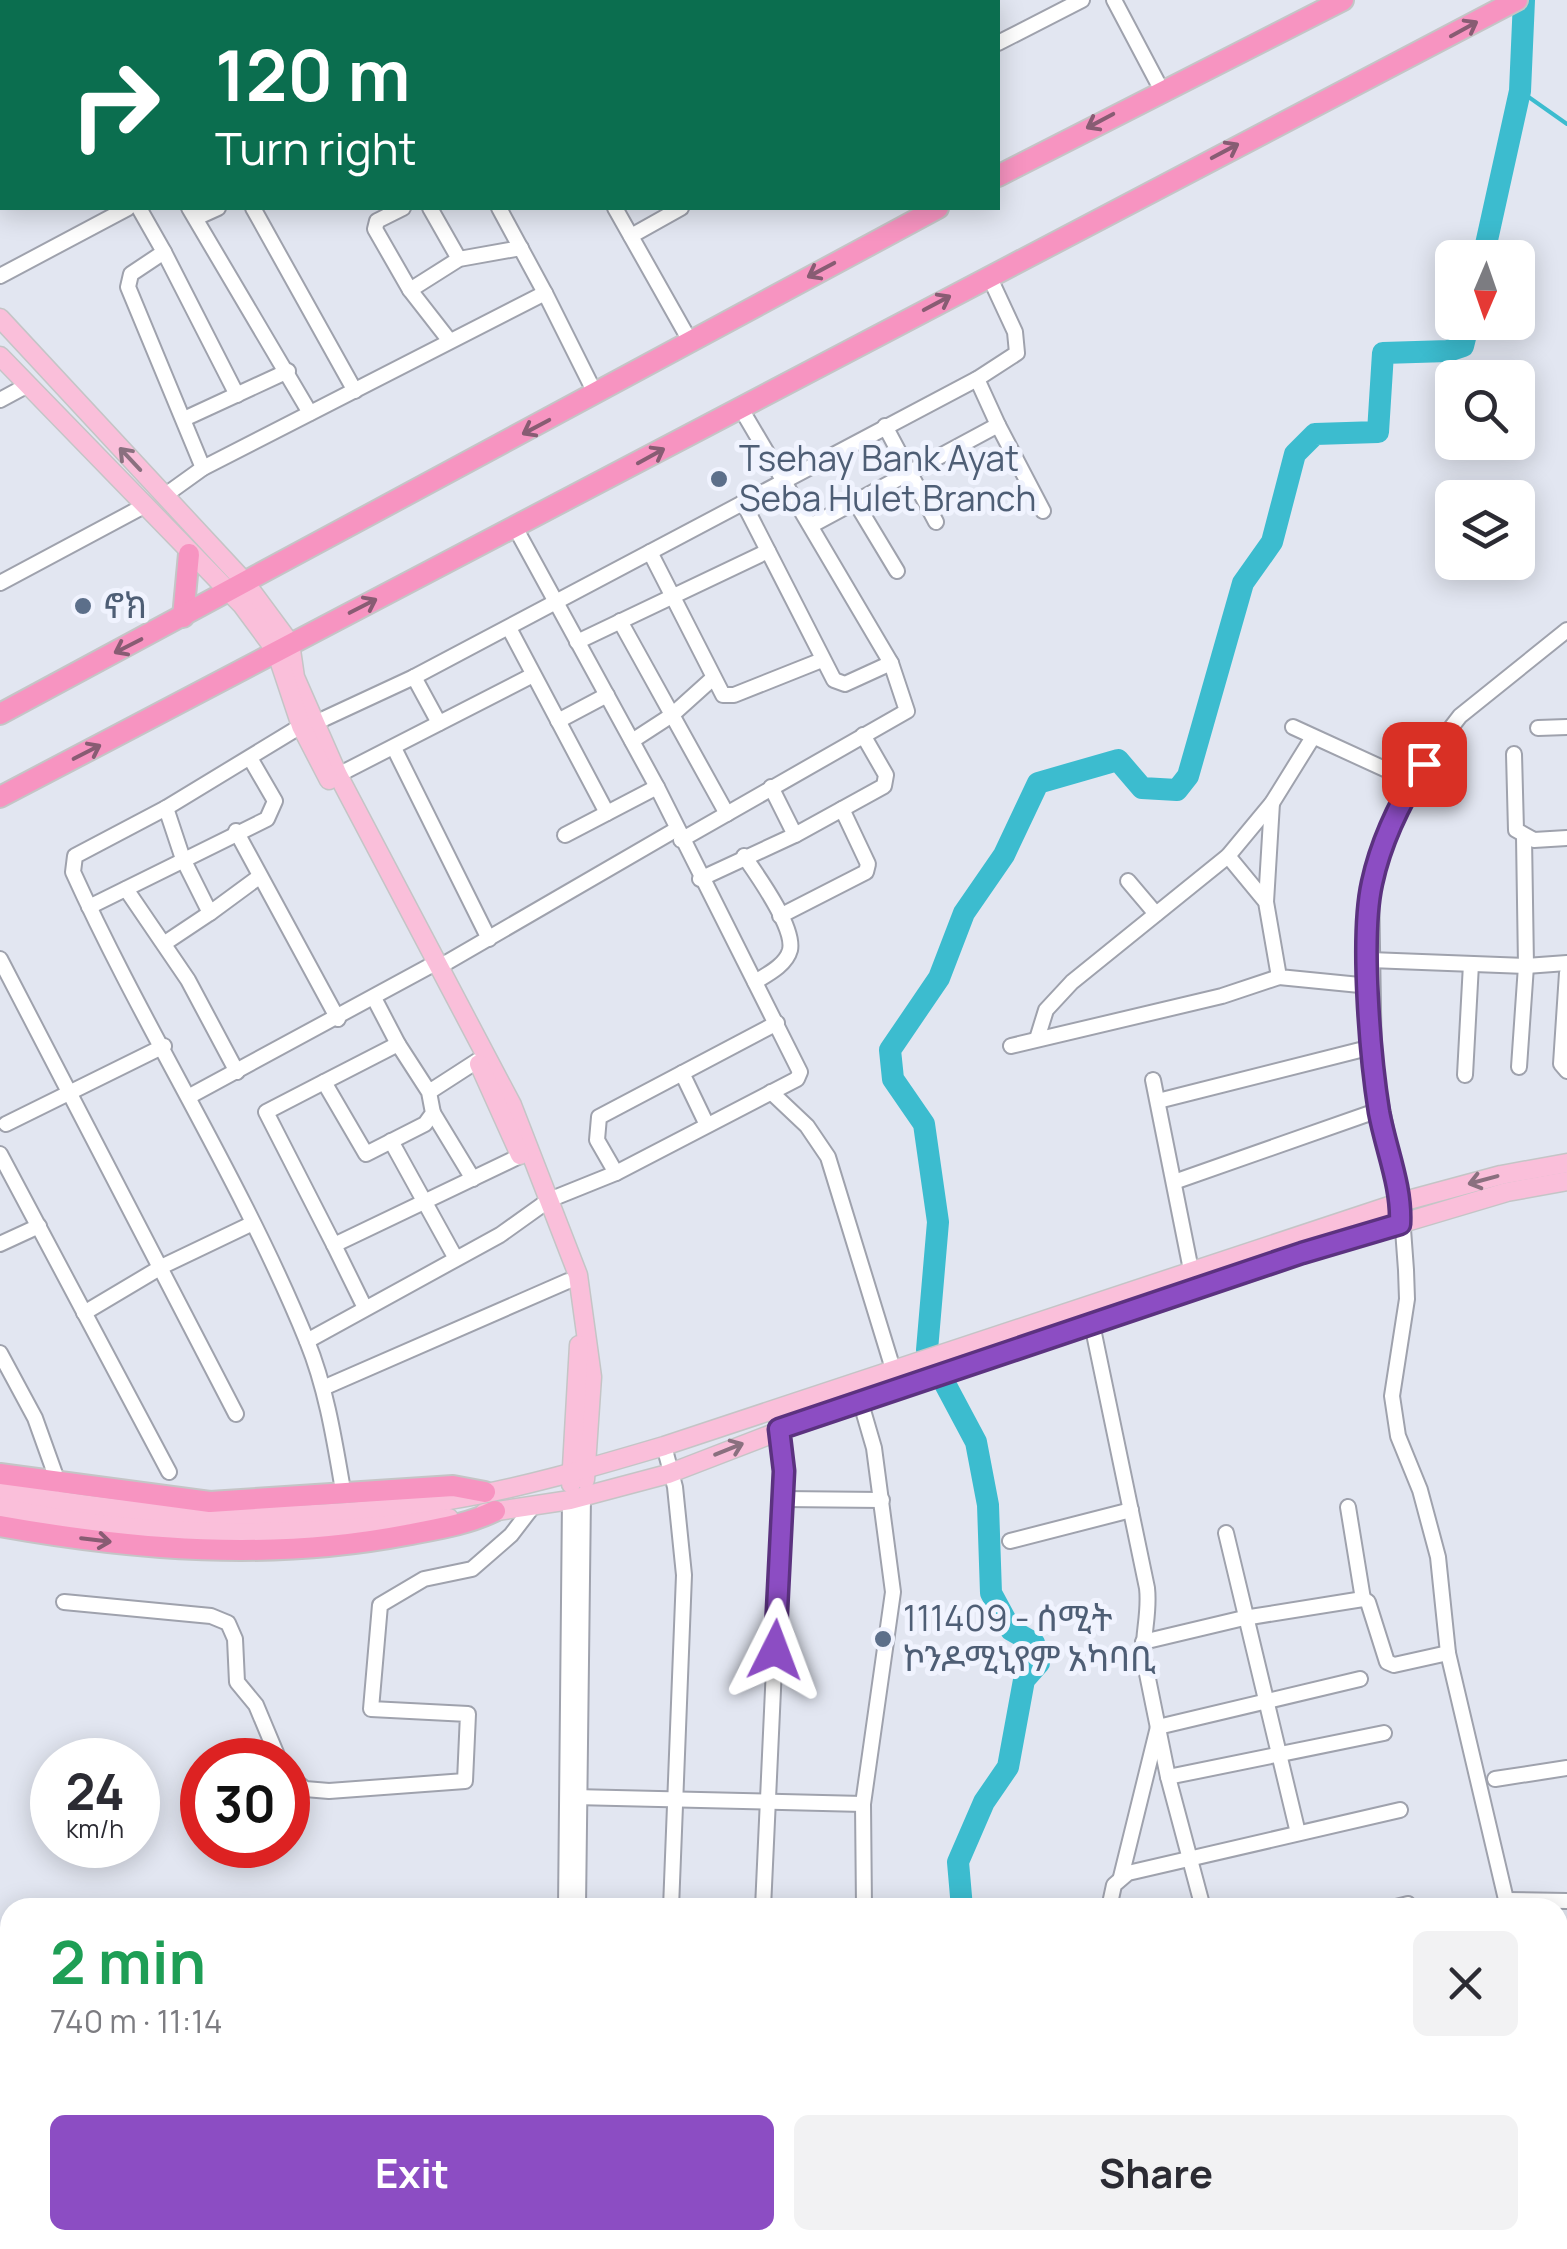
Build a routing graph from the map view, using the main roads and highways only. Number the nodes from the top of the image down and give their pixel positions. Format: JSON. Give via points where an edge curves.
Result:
{"nodes":[{"id":1,"x":1344,"y":0,"type":"edge"},
{"id":2,"x":1517,"y":0,"type":"edge"},
{"id":3,"x":1000,"y":175,"type":"edge"},
{"id":4,"x":929,"y":210,"type":"edge"},
{"id":5,"x":0,"y":318,"type":"edge"},
{"id":6,"x":0,"y":356,"type":"edge"},
{"id":7,"x":189,"y":554,"type":"junction"},
{"id":8,"x":236,"y":586,"type":"junction"},
{"id":9,"x":183,"y":618,"type":"junction"},
{"id":10,"x":283,"y":647,"type":"junction"},
{"id":11,"x":0,"y":714,"type":"edge"},
{"id":12,"x":308,"y":724,"type":"junction"},
{"id":13,"x":0,"y":797,"type":"edge"},
{"id":14,"x":433,"y":967,"type":"junction"},
{"id":15,"x":1567,"y":1164,"type":"edge"},
{"id":16,"x":1567,"y":1181,"type":"edge"},
{"id":17,"x":545,"y":1204,"type":"junction"},
{"id":18,"x":946,"y":1361,"type":"junction"},
{"id":19,"x":918,"y":1370,"type":"junction"},
{"id":20,"x":590,"y":1427,"type":"junction"},
{"id":21,"x":624,"y":1458,"type":"junction"},
{"id":22,"x":579,"y":1471,"type":"junction"},
{"id":23,"x":0,"y":1474,"type":"edge"},
{"id":24,"x":0,"y":1490,"type":"edge"},
{"id":25,"x":577,"y":1498,"type":"junction"},
{"id":26,"x":490,"y":1502,"type":"junction"},
{"id":27,"x":0,"y":1507,"type":"edge"},
{"id":28,"x":451,"y":1509,"type":"junction"},
{"id":29,"x":0,"y":1526,"type":"edge"}],
"edges":[{"from":1,"to":3,"type":"highway","one_way":true},
{"from":10,"to":2,"type":"highway","one_way":true},
{"from":4,"to":8,"type":"highway","one_way":true},
{"from":8,"to":5,"type":"main road","one_way":true,"via":[[164,496]]},
{"from":6,"to":7,"type":"main road"},
{"from":7,"to":8,"type":"main road"},
{"from":7,"to":9,"type":"highway"},
{"from":8,"to":9,"type":"highway"},
{"from":8,"to":10,"type":"main road"},
{"from":9,"to":11,"type":"highway","one_way":true},
{"from":10,"to":12,"type":"main road"},
{"from":13,"to":10,"type":"highway","one_way":true},
{"from":12,"to":14,"type":"main road"},
{"from":12,"to":14,"type":"main road"},
{"from":14,"to":17,"type":"main road"},
{"from":14,"to":17,"type":"main road","via":[[512,1106]]},
{"from":15,"to":18,"type":"main road","one_way":true,"via":[[1401,1202],[1191,1270]]},
{"from":16,"to":18,"type":"main road","via":[[1506,1192],[1092,1324]]},
{"from":17,"to":20,"type":"main road","via":[[578,1275],[588,1327]]},
{"from":17,"to":22,"type":"main road","via":[[580,1354]]},
{"from":18,"to":19,"type":"main road"},
{"from":19,"to":21,"type":"main road","via":[[893,1368]]},
{"from":25,"to":19,"type":"main road","one_way":true,"via":[[668,1474],[860,1400]]},
{"from":20,"to":21,"type":"main road","via":[[602,1447]]},
{"from":20,"to":22,"type":"main road"},
{"from":21,"to":22,"type":"main road"},
{"from":22,"to":25,"type":"main road"},
{"from":22,"to":26,"type":"main road"},
{"from":23,"to":26,"type":"highway","via":[[210,1502],[453,1486]]},
{"from":24,"to":28,"type":"main road","via":[[222,1515]]},
{"from":25,"to":26,"type":"main road","via":[[534,1505]]},
{"from":26,"to":28,"type":"main road"},
{"from":29,"to":26,"type":"highway","one_way":true,"via":[[166,1549],[262,1551],[376,1541],[458,1525]]},
{"from":27,"to":28,"type":"main road","via":[[149,1528],[235,1531],[350,1528]]}]}
